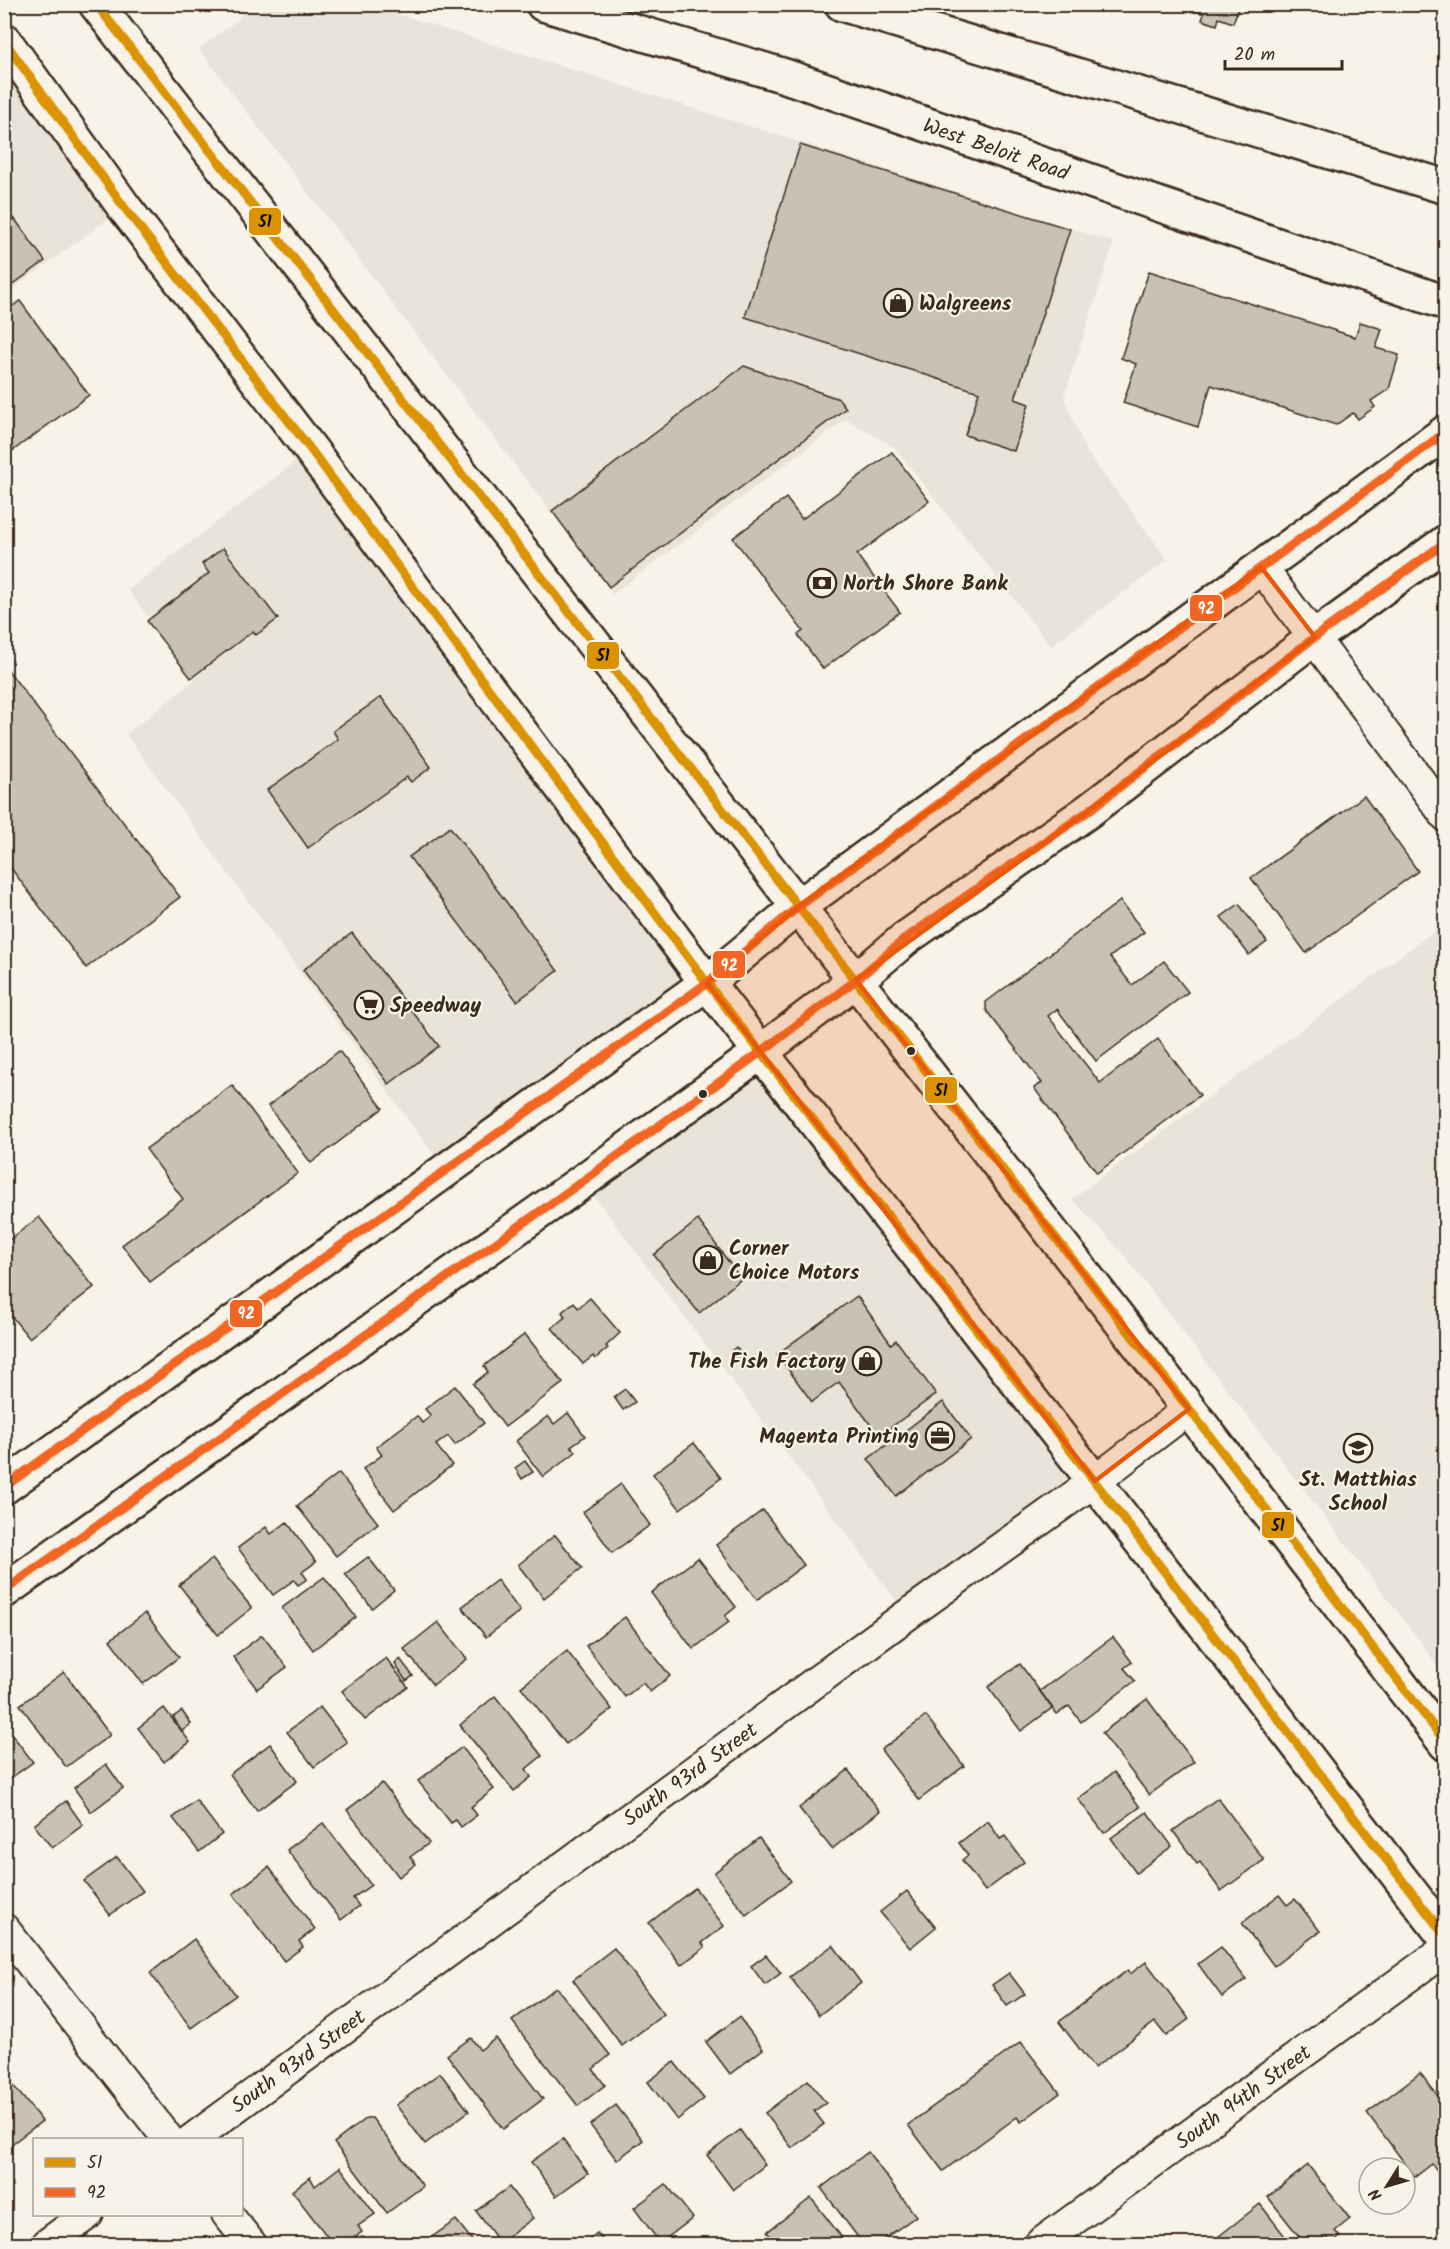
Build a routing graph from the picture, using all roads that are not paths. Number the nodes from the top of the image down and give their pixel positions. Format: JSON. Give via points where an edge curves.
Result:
{"nodes":[{"id":1,"x":96,"y":4,"type":"edge"},
{"id":2,"x":110,"y":4,"type":"edge"},
{"id":3,"x":543,"y":4,"type":"edge"},
{"id":4,"x":842,"y":4,"type":"edge"},
{"id":5,"x":4,"y":40,"type":"edge"},
{"id":6,"x":144,"y":66,"type":"junction"},
{"id":7,"x":1446,"y":188,"type":"edge"},
{"id":8,"x":1446,"y":303,"type":"edge"},
{"id":9,"x":1446,"y":432,"type":"edge"},
{"id":10,"x":1446,"y":542,"type":"edge"},
{"id":11,"x":1261,"y":567,"type":"junction"},
{"id":12,"x":1315,"y":637,"type":"junction"},
{"id":13,"x":1446,"y":816,"type":"edge"},
{"id":14,"x":798,"y":907,"type":"junction"},
{"id":15,"x":856,"y":980,"type":"junction"},
{"id":16,"x":708,"y":982,"type":"junction"},
{"id":17,"x":761,"y":1052,"type":"junction"},
{"id":18,"x":1190,"y":1409,"type":"junction"},
{"id":19,"x":1095,"y":1481,"type":"junction"},
{"id":20,"x":4,"y":1487,"type":"edge"},
{"id":21,"x":4,"y":1591,"type":"edge"},
{"id":22,"x":1446,"y":1744,"type":"edge"},
{"id":23,"x":4,"y":1929,"type":"edge"},
{"id":24,"x":1446,"y":1938,"type":"edge"},
{"id":25,"x":1446,"y":1949,"type":"edge"},
{"id":26,"x":168,"y":2138,"type":"edge"},
{"id":27,"x":192,"y":2138,"type":"edge"},
{"id":28,"x":85,"y":2216,"type":"edge"},
{"id":29,"x":229,"y":2216,"type":"edge"},
{"id":30,"x":47,"y":2244,"type":"edge"},
{"id":31,"x":250,"y":2244,"type":"edge"},
{"id":32,"x":1040,"y":2244,"type":"edge"}],
"edges":[{"from":1,"to":6,"type":"main road"},
{"from":2,"to":6,"type":"main road"},
{"from":3,"to":8,"type":"main road","name":"West Beloit Road","via":[[785,76]]},
{"from":4,"to":7,"type":"main road"},
{"from":5,"to":16,"type":"main road","via":[[124,207]]},
{"from":6,"to":14,"type":"main road"},
{"from":9,"to":11,"type":"main road"},
{"from":10,"to":12,"type":"main road"},
{"from":11,"to":12,"type":"street"},
{"from":11,"to":14,"type":"main road"},
{"from":12,"to":13,"type":"street"},
{"from":12,"to":15,"type":"main road","via":[[1087,812],[906,938]]},
{"from":14,"to":15,"type":"main road"},
{"from":14,"to":16,"type":"main road"},
{"from":15,"to":17,"type":"main road"},
{"from":15,"to":18,"type":"main road"},
{"from":16,"to":17,"type":"main road"},
{"from":16,"to":20,"type":"main road"},
{"from":17,"to":19,"type":"main road"},
{"from":17,"to":21,"type":"main road"},
{"from":18,"to":19,"type":"street","name":"South 93rd Street"},
{"from":18,"to":22,"type":"main road"},
{"from":19,"to":24,"type":"main road"},
{"from":19,"to":27,"type":"street","name":"South 93rd Street"},
{"from":23,"to":26,"type":"street"},
{"from":25,"to":32,"type":"street","name":"South 94th Street"},
{"from":28,"to":30,"type":"street"},
{"from":29,"to":31,"type":"street"}]}
